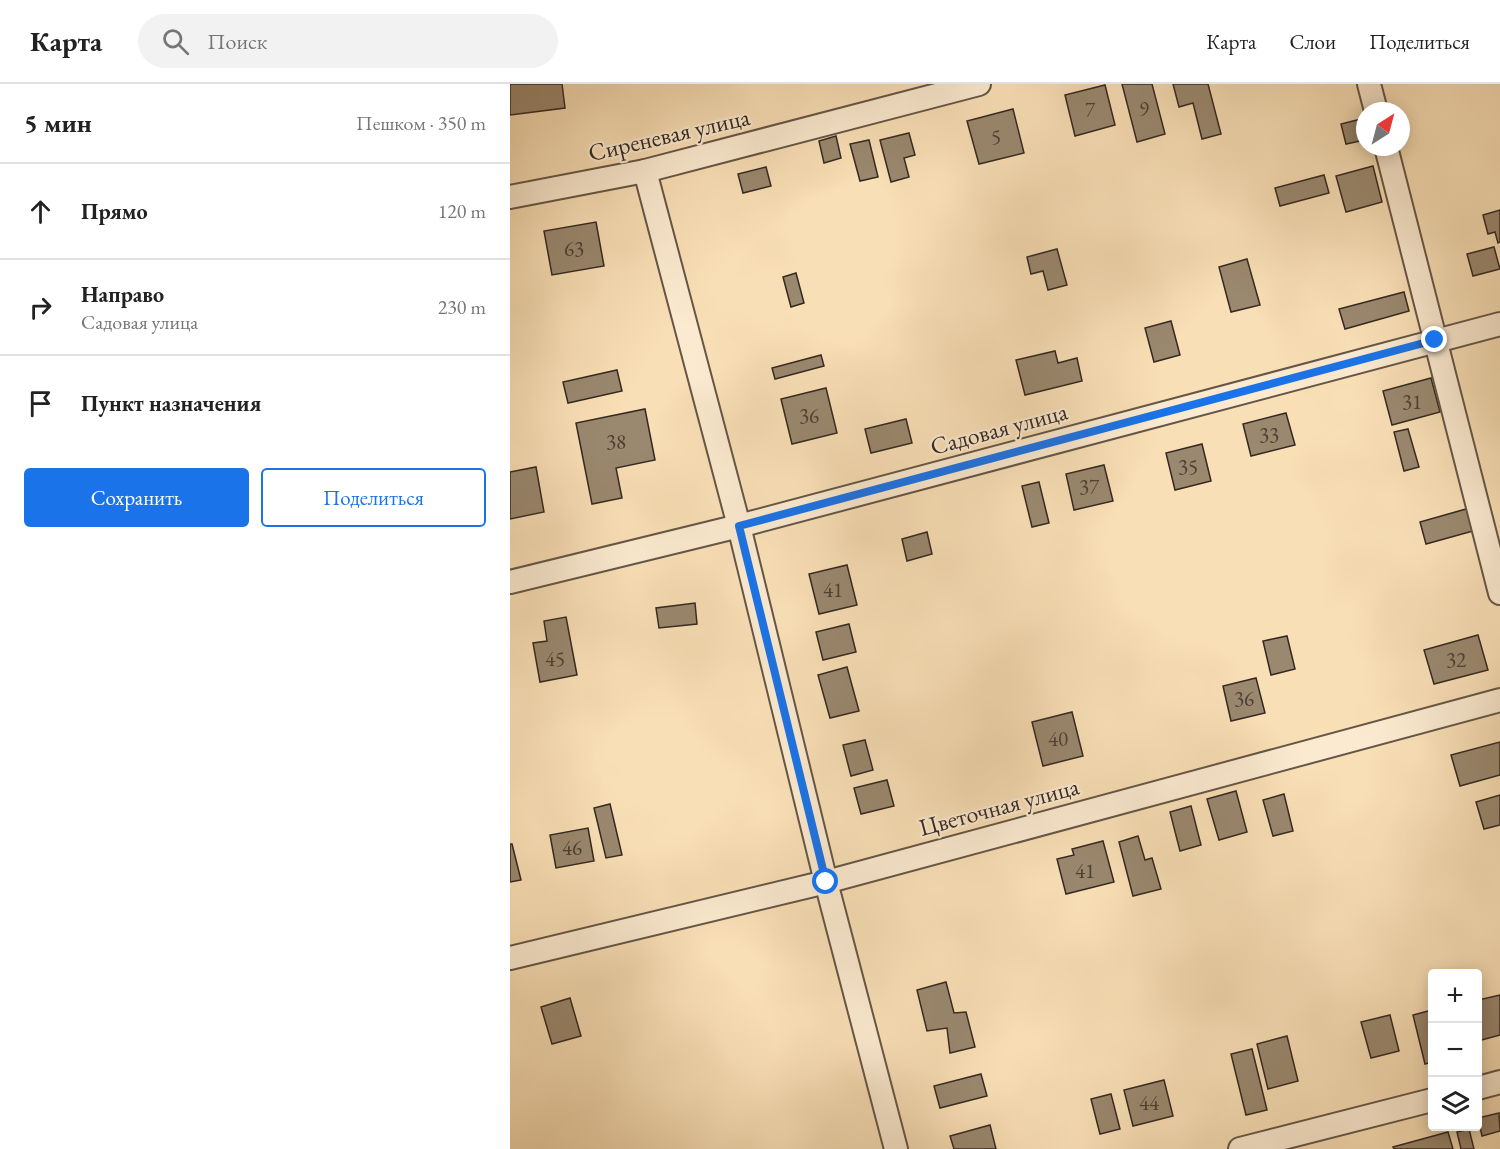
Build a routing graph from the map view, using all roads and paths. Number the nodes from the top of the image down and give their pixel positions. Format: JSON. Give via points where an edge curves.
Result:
{"nodes":[{"id":1,"x":979,"y":84,"type":"edge"},
{"id":2,"x":1369,"y":84,"type":"edge"},
{"id":3,"x":1374,"y":102,"type":"edge"},
{"id":4,"x":1388,"y":156,"type":"edge"},
{"id":5,"x":645,"y":171,"type":"junction"},
{"id":6,"x":510,"y":197,"type":"edge"},
{"id":7,"x":1500,"y":324,"type":"edge"},
{"id":8,"x":1435,"y":340,"type":"junction"},
{"id":9,"x":739,"y":526,"type":"junction"},
{"id":10,"x":510,"y":582,"type":"edge"},
{"id":11,"x":1500,"y":593,"type":"edge"},
{"id":12,"x":1500,"y":700,"type":"edge"},
{"id":13,"x":826,"y":882,"type":"junction"},
{"id":14,"x":510,"y":958,"type":"edge"},
{"id":15,"x":1500,"y":1082,"type":"edge"},
{"id":16,"x":1482,"y":1087,"type":"edge"},
{"id":17,"x":1428,"y":1101,"type":"edge"},
{"id":18,"x":896,"y":1149,"type":"edge"},
{"id":19,"x":1240,"y":1149,"type":"edge"}],
"edges":[{"from":1,"to":5,"type":"street","name":"Сиреневая улица"},
{"from":2,"to":3,"type":"street"},
{"from":4,"to":8,"type":"street"},
{"from":5,"to":6,"type":"street","name":"Сиреневая улица"},
{"from":5,"to":9,"type":"street"},
{"from":7,"to":8,"type":"street","name":"Садовая улица"},
{"from":8,"to":9,"type":"street","name":"Садовая улица"},
{"from":8,"to":11,"type":"street"},
{"from":9,"to":10,"type":"street","name":"Садовая улица"},
{"from":9,"to":13,"type":"street"},
{"from":12,"to":13,"type":"street","name":"Цветочная улица"},
{"from":13,"to":14,"type":"street","name":"Цветочная улица"},
{"from":13,"to":18,"type":"street"},
{"from":15,"to":16,"type":"street"},
{"from":17,"to":19,"type":"street"}]}
